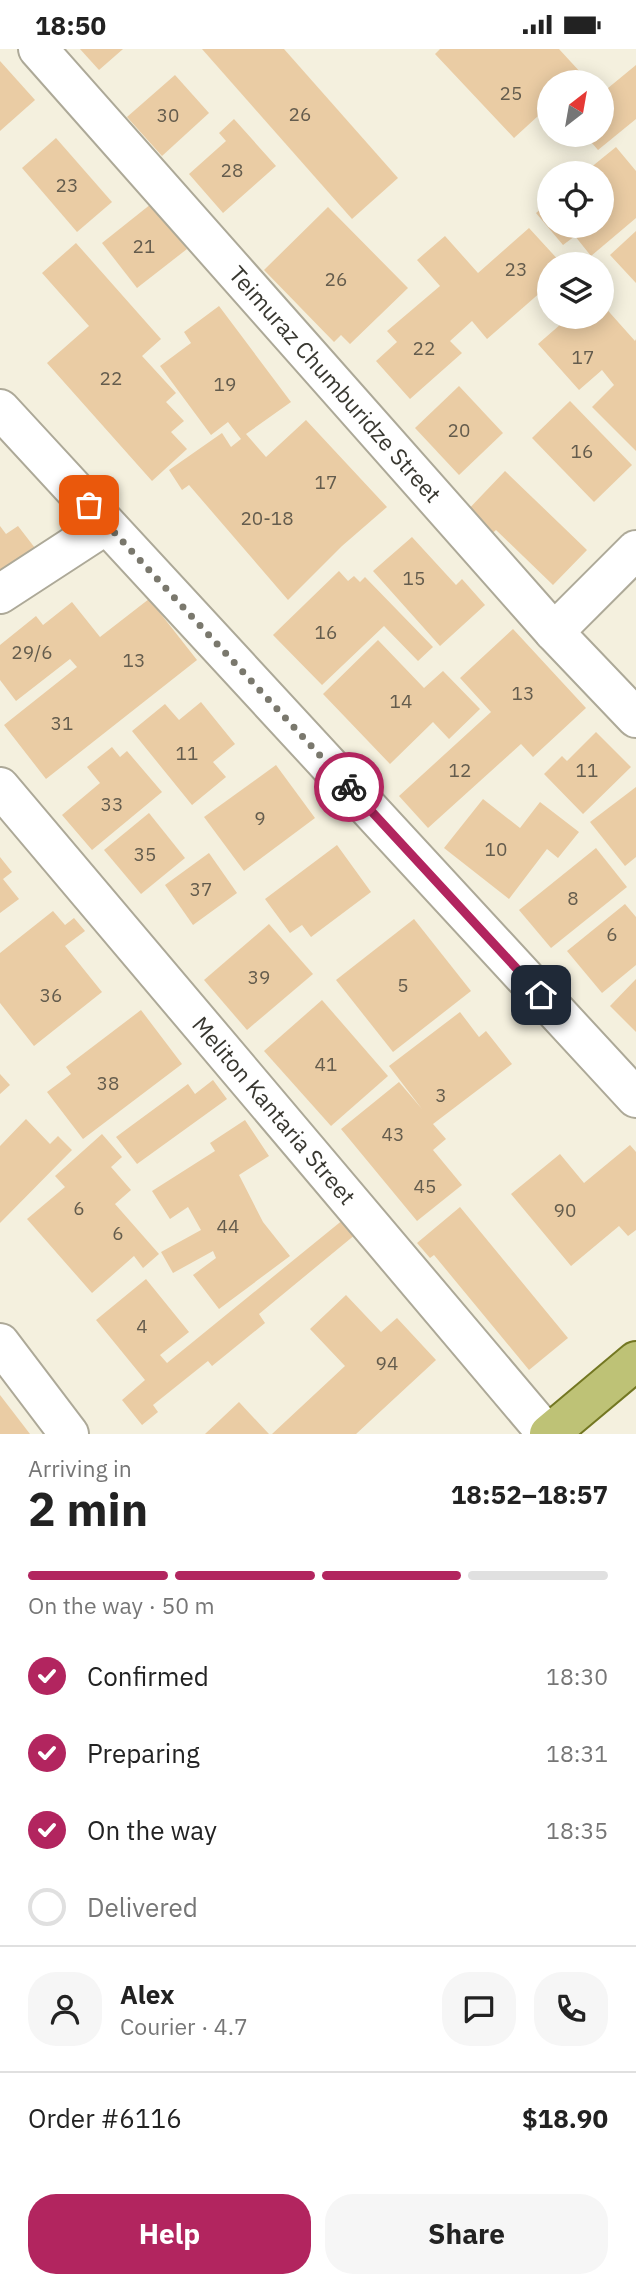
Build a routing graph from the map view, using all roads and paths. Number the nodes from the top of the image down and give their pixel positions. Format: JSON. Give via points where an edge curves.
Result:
{"nodes":[{"id":1,"x":38,"y":49,"type":"edge"},
{"id":2,"x":0,"y":409,"type":"edge"},
{"id":3,"x":106,"y":525,"type":"junction"},
{"id":4,"x":636,"y":550,"type":"edge"},
{"id":5,"x":0,"y":594,"type":"edge"},
{"id":6,"x":554,"y":632,"type":"junction"},
{"id":7,"x":636,"y":717,"type":"edge"},
{"id":8,"x":0,"y":787,"type":"edge"},
{"id":9,"x":636,"y":1098,"type":"edge"},
{"id":10,"x":0,"y":1343,"type":"edge"},
{"id":11,"x":636,"y":1361,"type":"edge"},
{"id":12,"x":63,"y":1431,"type":"edge"},
{"id":13,"x":548,"y":1434,"type":"edge"}],
"edges":[{"from":1,"to":6,"type":"street","name":"Teimuraz Chumburidze Street"},
{"from":2,"to":3,"type":"street"},
{"from":3,"to":5,"type":"street"},
{"from":3,"to":9,"type":"street"},
{"from":4,"to":6,"type":"street"},
{"from":6,"to":7,"type":"street","name":"Teimuraz Chumburidze Street"},
{"from":8,"to":13,"type":"street","name":"Meliton Kantaria Street"},
{"from":10,"to":12,"type":"street"},
{"from":11,"to":13,"type":"main road"}]}
